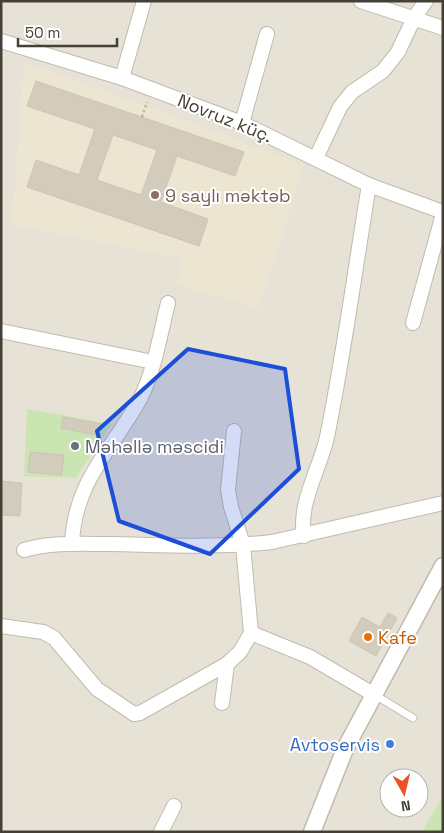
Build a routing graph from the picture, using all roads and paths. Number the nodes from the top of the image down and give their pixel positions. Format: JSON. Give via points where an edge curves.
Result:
{"nodes":[{"id":1,"x":144,"y":1,"type":"edge"},
{"id":2,"x":362,"y":1,"type":"edge"},
{"id":3,"x":426,"y":1,"type":"edge"},
{"id":4,"x":414,"y":18,"type":"junction"},
{"id":5,"x":443,"y":28,"type":"edge"},
{"id":6,"x":267,"y":34,"type":"dead end"},
{"id":7,"x":1,"y":41,"type":"edge"},
{"id":8,"x":122,"y":78,"type":"junction"},
{"id":9,"x":242,"y":123,"type":"junction"},
{"id":10,"x":316,"y":158,"type":"junction"},
{"id":11,"x":369,"y":185,"type":"junction"},
{"id":12,"x":443,"y":213,"type":"edge"},
{"id":13,"x":168,"y":303,"type":"dead end"},
{"id":14,"x":413,"y":323,"type":"dead end"},
{"id":15,"x":1,"y":331,"type":"edge"},
{"id":16,"x":153,"y":362,"type":"junction"},
{"id":17,"x":234,"y":431,"type":"dead end"},
{"id":18,"x":443,"y":503,"type":"edge"},
{"id":19,"x":304,"y":536,"type":"junction"},
{"id":20,"x":72,"y":543,"type":"junction"},
{"id":21,"x":243,"y":545,"type":"junction"},
{"id":22,"x":24,"y":550,"type":"dead end"},
{"id":23,"x":443,"y":566,"type":"edge"},
{"id":24,"x":1,"y":626,"type":"edge"},
{"id":25,"x":251,"y":633,"type":"junction"},
{"id":26,"x":227,"y":664,"type":"junction"},
{"id":27,"x":373,"y":694,"type":"junction"},
{"id":28,"x":222,"y":702,"type":"dead end"},
{"id":29,"x":413,"y":718,"type":"dead end"},
{"id":30,"x":174,"y":806,"type":"dead end"},
{"id":31,"x":161,"y":832,"type":"edge"},
{"id":32,"x":312,"y":832,"type":"edge"}],
"edges":[{"from":1,"to":8,"type":"street"},
{"from":2,"to":4,"type":"street"},
{"from":3,"to":4,"type":"street"},
{"from":4,"to":5,"type":"street"},
{"from":4,"to":10,"type":"street","via":[[398,52],[383,70],[352,92],[340,107]]},
{"from":6,"to":9,"type":"street"},
{"from":7,"to":8,"type":"street","name":"Novruz küç."},
{"from":8,"to":9,"type":"street","name":"Novruz küç."},
{"from":9,"to":10,"type":"street","name":"Novruz küç."},
{"from":10,"to":11,"type":"street","name":"Novruz küç."},
{"from":11,"to":12,"type":"street","name":"Novruz küç."},
{"from":11,"to":19,"type":"street","via":[[326,440],[305,509]]},
{"from":12,"to":14,"type":"street"},
{"from":13,"to":16,"type":"street"},
{"from":15,"to":16,"type":"street"},
{"from":16,"to":20,"type":"street","via":[[140,398],[84,486]]},
{"from":17,"to":21,"type":"street","via":[[228,490]]},
{"from":18,"to":19,"type":"street"},
{"from":19,"to":21,"type":"street"},
{"from":20,"to":21,"type":"street"},
{"from":20,"to":22,"type":"street","via":[[40,545]]},
{"from":21,"to":25,"type":"street"},
{"from":23,"to":27,"type":"street"},
{"from":24,"to":26,"type":"street","via":[[43,632],[54,638],[97,689],[134,714]]},
{"from":25,"to":26,"type":"street","via":[[240,652]]},
{"from":25,"to":27,"type":"street","via":[[310,657]]},
{"from":26,"to":28,"type":"street"},
{"from":27,"to":29,"type":"lane"},
{"from":27,"to":32,"type":"street","via":[[345,749]]},
{"from":30,"to":31,"type":"street"}]}
